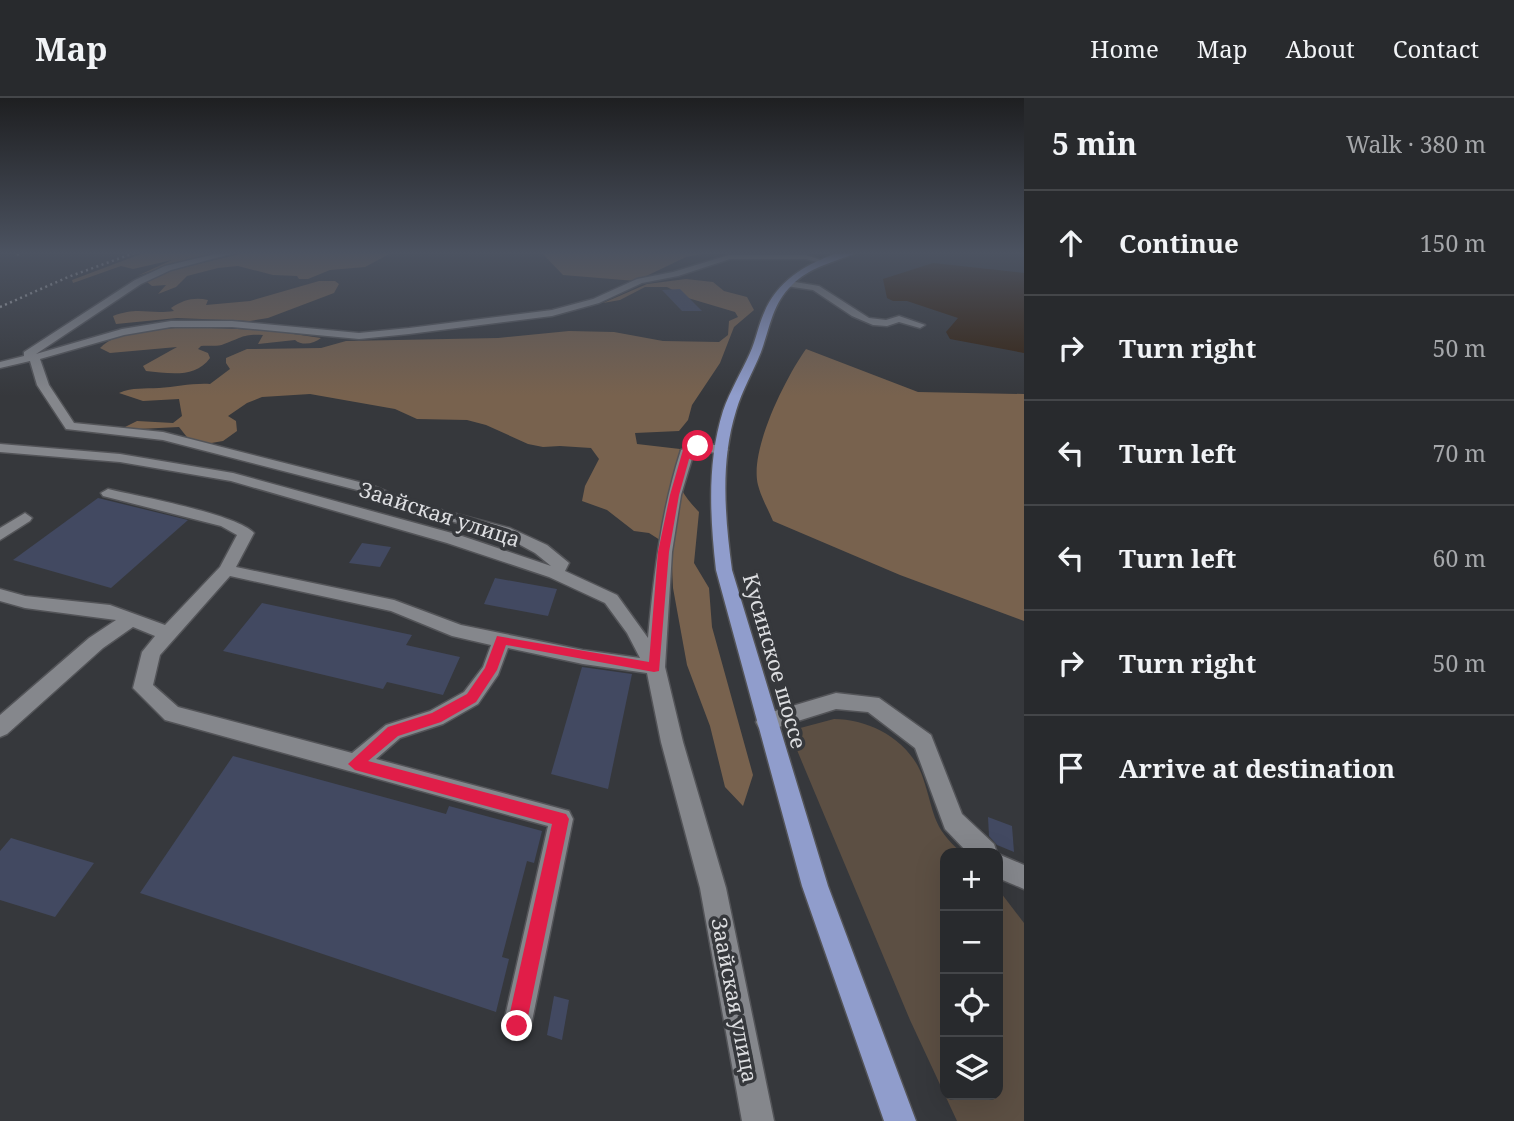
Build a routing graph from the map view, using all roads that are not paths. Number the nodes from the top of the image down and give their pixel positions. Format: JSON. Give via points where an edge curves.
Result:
{"nodes":[{"id":1,"x":112,"y":300,"type":"edge"},
{"id":2,"x":599,"y":300,"type":"edge"},
{"id":3,"x":775,"y":300,"type":"edge"},
{"id":4,"x":835,"y":300,"type":"edge"},
{"id":5,"x":920,"y":325,"type":"dead end"},
{"id":6,"x":26,"y":358,"type":"junction"},
{"id":7,"x":0,"y":365,"type":"edge"},
{"id":8,"x":0,"y":448,"type":"edge"},
{"id":9,"x":721,"y":450,"type":"junction"},
{"id":10,"x":108,"y":493,"type":"dead end"},
{"id":11,"x":25,"y":518,"type":"dead end"},
{"id":12,"x":0,"y":535,"type":"edge"},
{"id":13,"x":226,"y":570,"type":"junction"},
{"id":14,"x":555,"y":573,"type":"junction"},
{"id":15,"x":0,"y":595,"type":"edge"},
{"id":16,"x":131,"y":619,"type":"junction"},
{"id":17,"x":167,"y":633,"type":"junction"},
{"id":18,"x":502,"y":640,"type":"junction"},
{"id":19,"x":654,"y":667,"type":"junction"},
{"id":20,"x":766,"y":722,"type":"junction"},
{"id":21,"x":0,"y":728,"type":"edge"},
{"id":22,"x":355,"y":764,"type":"junction"},
{"id":23,"x":980,"y":848,"type":"edge"},
{"id":24,"x":1003,"y":868,"type":"edge"},
{"id":25,"x":1024,"y":877,"type":"edge"},
{"id":26,"x":517,"y":1026,"type":"dead end"},
{"id":27,"x":758,"y":1121,"type":"edge"},
{"id":28,"x":900,"y":1121,"type":"edge"}],
"edges":[{"from":1,"to":6,"type":"street"},
{"from":2,"to":6,"type":"street","via":[[552,313],[359,336],[232,324],[171,324]]},
{"from":3,"to":9,"type":"main road","name":"Кусинское шоссе","via":[[729,413]]},
{"from":4,"to":5,"type":"street","via":[[870,322],[899,319]]},
{"from":6,"to":7,"type":"street"},
{"from":6,"to":14,"type":"street","name":"Заайская улица","via":[[70,426],[163,436],[366,488],[409,506],[505,531],[561,563]]},
{"from":8,"to":14,"type":"street","via":[[120,458],[233,477]]},
{"from":9,"to":19,"type":"street","via":[[698,446],[688,450],[674,495]]},
{"from":9,"to":20,"type":"main road","name":"Кусинское шоссе","via":[[717,482],[724,570]]},
{"from":10,"to":13,"type":"street","via":[[226,523],[246,533]]},
{"from":11,"to":12,"type":"street"},
{"from":13,"to":17,"type":"street"},
{"from":13,"to":18,"type":"street","via":[[394,606],[458,631]]},
{"from":14,"to":19,"type":"street","name":"Заайская улица","via":[[611,599]]},
{"from":15,"to":16,"type":"street","via":[[110,611]]},
{"from":16,"to":17,"type":"street"},
{"from":16,"to":21,"type":"street","via":[[96,643]]},
{"from":17,"to":22,"type":"street","via":[[151,652],[143,688],[172,715]]},
{"from":18,"to":19,"type":"street"},
{"from":18,"to":22,"type":"street","via":[[491,670],[471,698],[436,718],[393,731]]},
{"from":19,"to":27,"type":"street","name":"Заайская улица","via":[[713,888]]},
{"from":20,"to":23,"type":"street","via":[[836,701],[872,704],[924,742],[953,821]]},
{"from":20,"to":28,"type":"main road","name":"Кусинское шоссе","via":[[815,886]]},
{"from":22,"to":26,"type":"street","via":[[561,819]]},
{"from":24,"to":25,"type":"street"}]}
